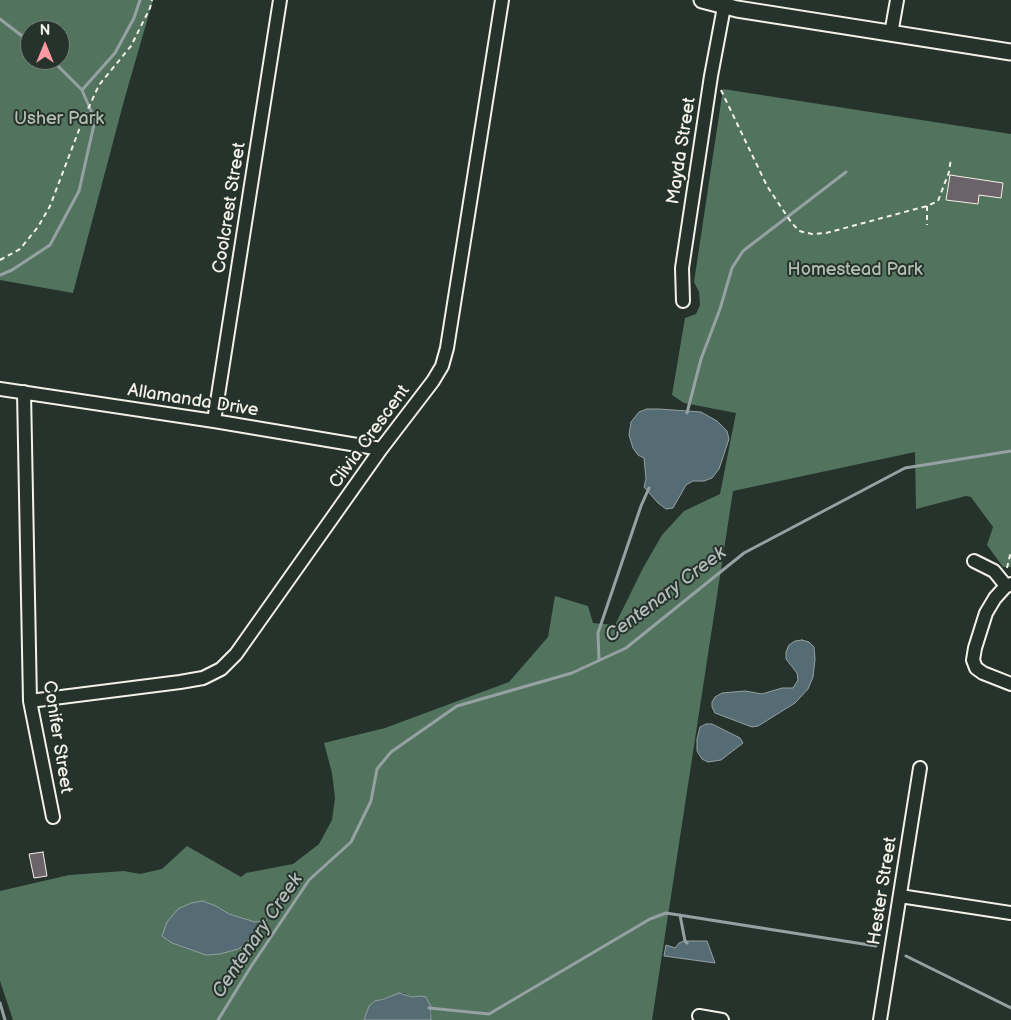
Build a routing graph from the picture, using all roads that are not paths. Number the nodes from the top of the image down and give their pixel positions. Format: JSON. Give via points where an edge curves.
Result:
{"nodes":[{"id":1,"x":280,"y":0,"type":"edge"},
{"id":2,"x":502,"y":0,"type":"edge"},
{"id":3,"x":702,"y":0,"type":"edge"},
{"id":4,"x":897,"y":0,"type":"edge"},
{"id":5,"x":724,"y":7,"type":"junction"},
{"id":6,"x":891,"y":34,"type":"junction"},
{"id":7,"x":1011,"y":52,"type":"edge"},
{"id":8,"x":683,"y":301,"type":"dead end"},
{"id":9,"x":0,"y":388,"type":"edge"},
{"id":10,"x":24,"y":392,"type":"junction"},
{"id":11,"x":214,"y":421,"type":"junction"},
{"id":12,"x":381,"y":449,"type":"junction"},
{"id":13,"x":974,"y":561,"type":"dead end"},
{"id":14,"x":1006,"y":584,"type":"edge"},
{"id":15,"x":1011,"y":684,"type":"edge"},
{"id":16,"x":30,"y":701,"type":"junction"},
{"id":17,"x":920,"y":768,"type":"dead end"},
{"id":18,"x":53,"y":817,"type":"dead end"},
{"id":19,"x":900,"y":896,"type":"junction"},
{"id":20,"x":1011,"y":913,"type":"edge"},
{"id":21,"x":698,"y":1016,"type":"dead end"},
{"id":22,"x":722,"y":1020,"type":"edge"},
{"id":23,"x":880,"y":1020,"type":"edge"}],
"edges":[{"from":1,"to":11,"type":"street","name":"Coolcrest Street"},
{"from":2,"to":12,"type":"street","name":"Clivia Crescent","via":[[447,348],[442,366]]},
{"from":3,"to":5,"type":"street"},
{"from":4,"to":6,"type":"street"},
{"from":5,"to":6,"type":"street"},
{"from":5,"to":8,"type":"street","name":"Mayda Street","via":[[682,268]]},
{"from":6,"to":7,"type":"street"},
{"from":9,"to":10,"type":"street","name":"Allamanda Drive"},
{"from":10,"to":11,"type":"street","name":"Allamanda Drive"},
{"from":10,"to":16,"type":"street","name":"Conifer Street"},
{"from":11,"to":12,"type":"street","name":"Allamanda Drive"},
{"from":12,"to":16,"type":"street","name":"Clivia Crescent","via":[[236,654],[221,669],[203,678],[180,682]]},
{"from":13,"to":14,"type":"street","via":[[994,571]]},
{"from":14,"to":15,"type":"street","via":[[986,613],[973,660],[983,673]]},
{"from":16,"to":18,"type":"street","name":"Conifer Street"},
{"from":17,"to":19,"type":"street","name":"Hester Street"},
{"from":19,"to":20,"type":"street"},
{"from":19,"to":23,"type":"street","name":"Hester Street"},
{"from":21,"to":22,"type":"street"}]}
